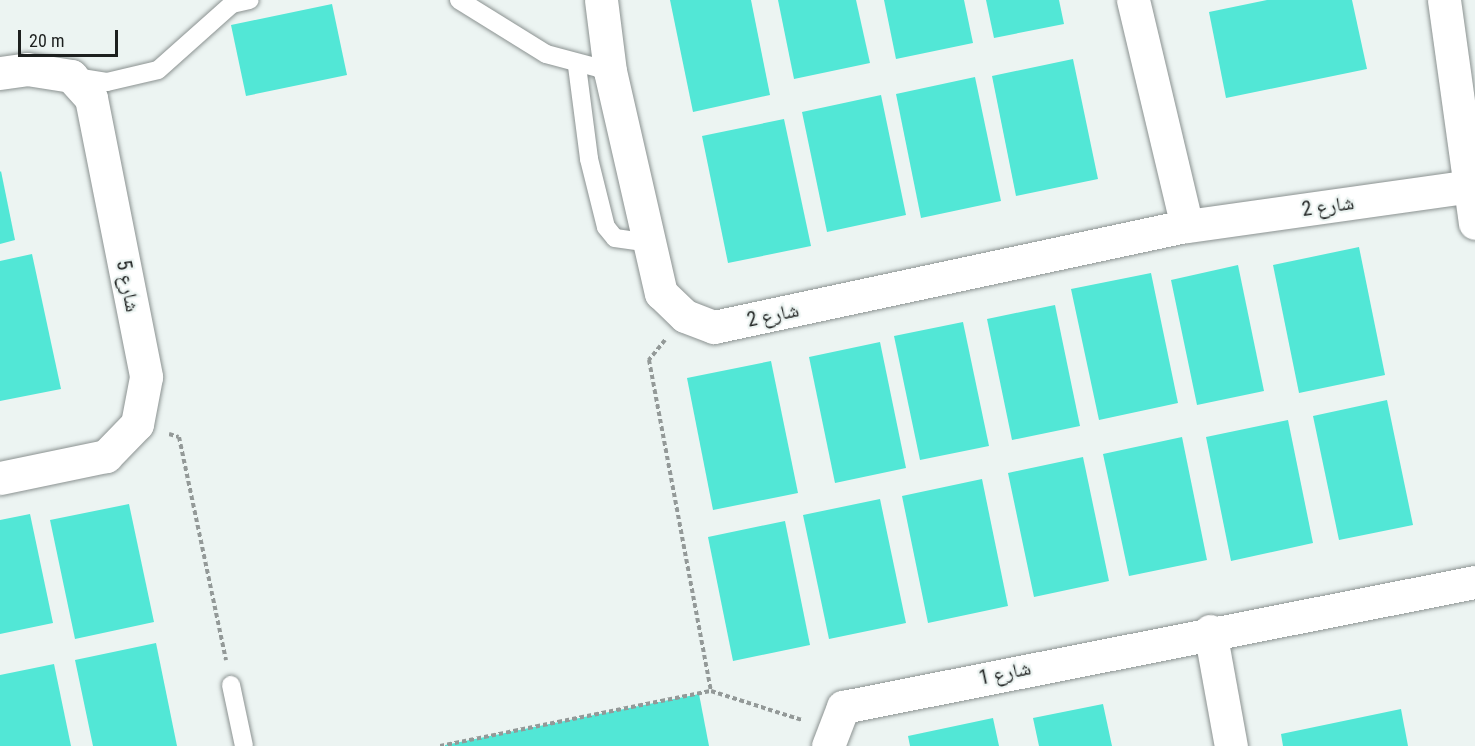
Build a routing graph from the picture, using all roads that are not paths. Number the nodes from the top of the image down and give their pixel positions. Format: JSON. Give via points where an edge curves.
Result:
{"nodes":[{"id":1,"x":459,"y":0,"type":"edge"},
{"id":2,"x":486,"y":0,"type":"edge"},
{"id":3,"x":601,"y":0,"type":"edge"},
{"id":4,"x":1133,"y":0,"type":"edge"},
{"id":5,"x":1444,"y":0,"type":"edge"},
{"id":6,"x":238,"y":1,"type":"edge"},
{"id":7,"x":489,"y":21,"type":"junction"},
{"id":8,"x":577,"y":66,"type":"junction"},
{"id":9,"x":610,"y":70,"type":"junction"},
{"id":10,"x":0,"y":73,"type":"edge"},
{"id":11,"x":71,"y":76,"type":"junction"},
{"id":12,"x":1470,"y":186,"type":"junction"},
{"id":13,"x":1475,"y":223,"type":"edge"},
{"id":14,"x":1187,"y":226,"type":"junction"},
{"id":15,"x":649,"y":243,"type":"junction"},
{"id":16,"x":0,"y":478,"type":"edge"},
{"id":17,"x":1475,"y":582,"type":"edge"},
{"id":18,"x":1210,"y":631,"type":"junction"},
{"id":19,"x":231,"y":684,"type":"road end"},
{"id":20,"x":830,"y":737,"type":"edge"},
{"id":21,"x":244,"y":746,"type":"edge"},
{"id":22,"x":1231,"y":746,"type":"edge"}],
"edges":[{"from":1,"to":7,"type":"lane"},
{"from":2,"to":7,"type":"lane"},
{"from":3,"to":9,"type":"street","name":"شارع 2"},
{"from":4,"to":14,"type":"street"},
{"from":5,"to":12,"type":"street"},
{"from":6,"to":11,"type":"lane","via":[[158,70],[107,82]]},
{"from":7,"to":8,"type":"lane"},
{"from":8,"to":9,"type":"lane"},
{"from":8,"to":15,"type":"lane","via":[[589,159],[606,227],[615,238]]},
{"from":9,"to":15,"type":"street","name":"شارع 2"},
{"from":10,"to":11,"type":"street","via":[[27,69]]},
{"from":11,"to":16,"type":"street","name":"شارع 5","via":[[91,98],[146,377],[137,424],[106,456]]},
{"from":12,"to":13,"type":"street"},
{"from":12,"to":14,"type":"street","name":"شارع 2"},
{"from":14,"to":15,"type":"street","name":"شارع 2","via":[[714,327],[685,316],[661,293]]},
{"from":17,"to":18,"type":"street","name":"شارع 1"},
{"from":18,"to":20,"type":"street","name":"شارع 1","via":[[843,707]]},
{"from":18,"to":22,"type":"street"},
{"from":19,"to":21,"type":"lane"}]}
